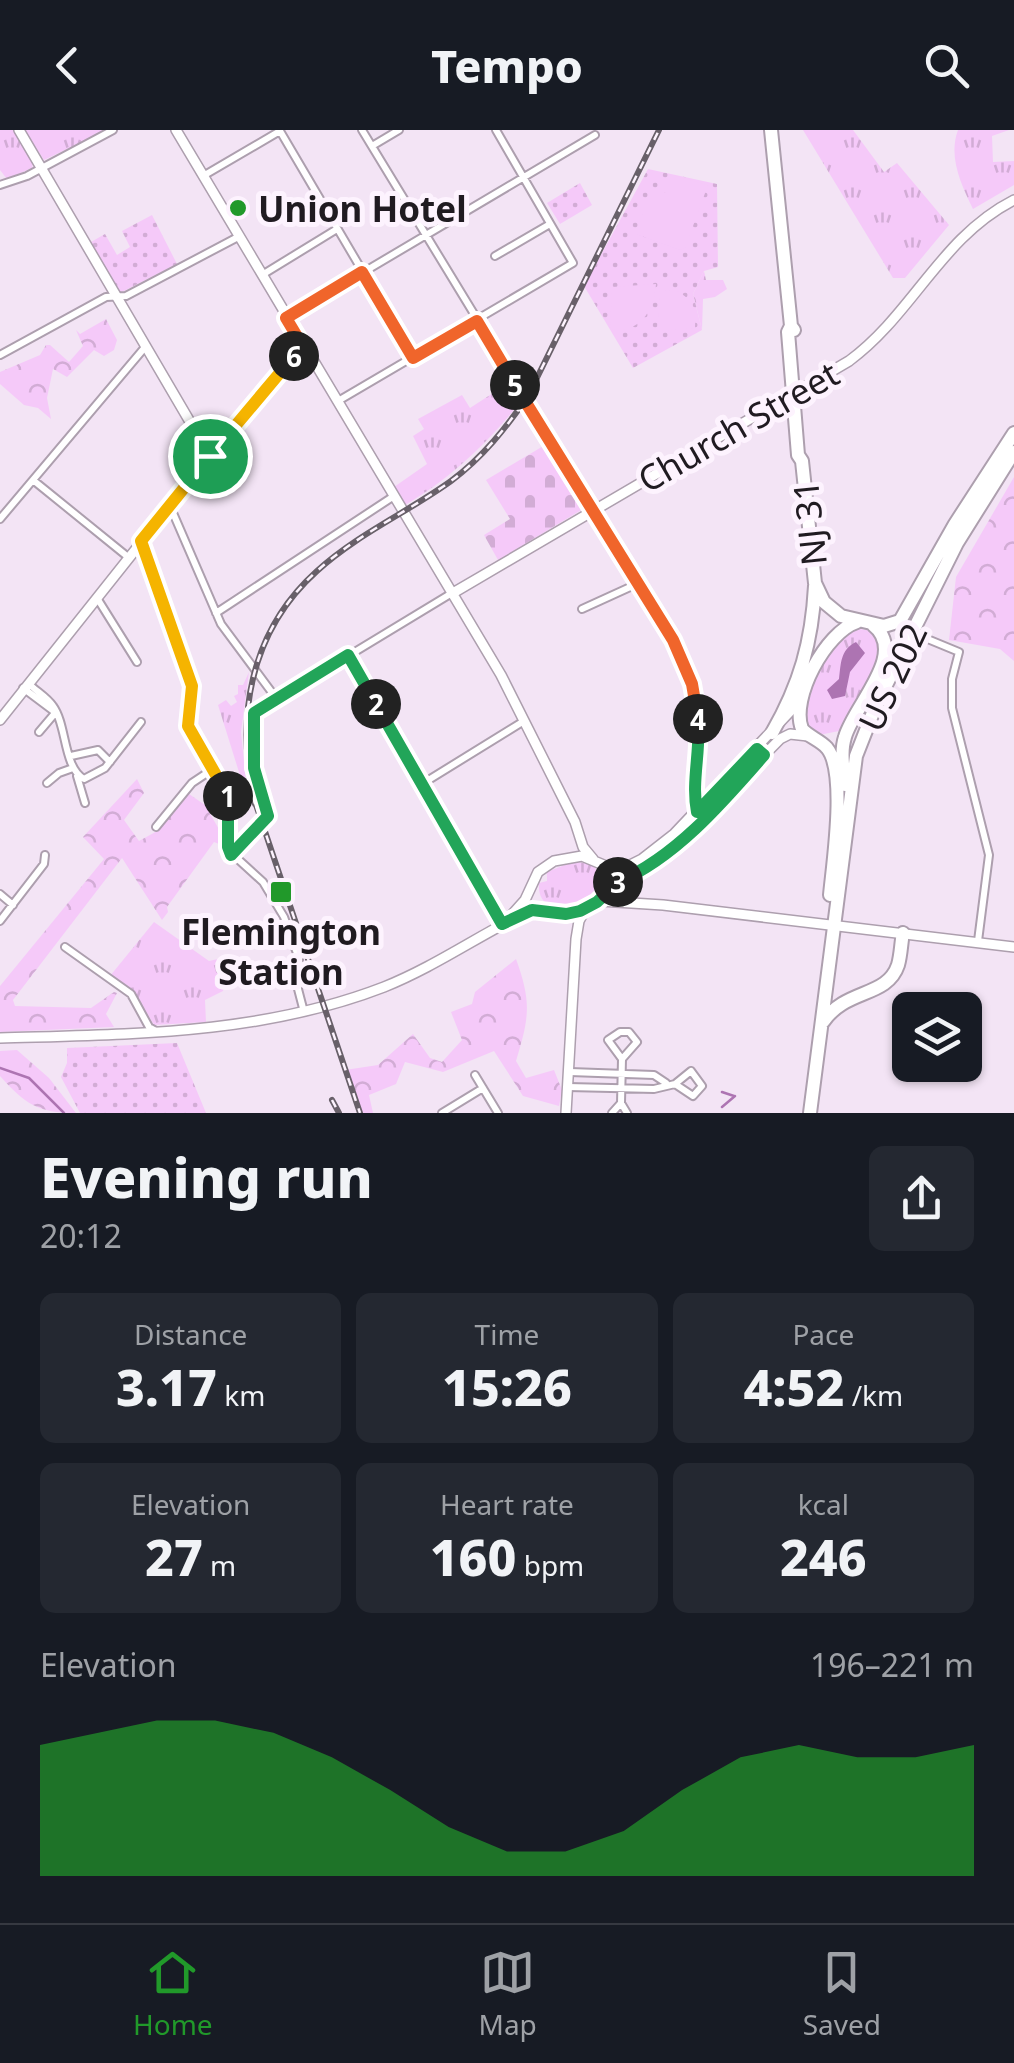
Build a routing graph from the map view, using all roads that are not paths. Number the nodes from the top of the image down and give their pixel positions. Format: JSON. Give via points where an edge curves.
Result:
{"nodes":[{"id":1,"x":19,"y":130,"type":"edge"},
{"id":2,"x":113,"y":130,"type":"edge"},
{"id":3,"x":176,"y":130,"type":"edge"},
{"id":4,"x":362,"y":130,"type":"edge"},
{"id":5,"x":399,"y":130,"type":"edge"},
{"id":6,"x":496,"y":130,"type":"edge"},
{"id":7,"x":771,"y":130,"type":"edge"},
{"id":8,"x":281,"y":131,"type":"edge"},
{"id":9,"x":594,"y":135,"type":"dead end"},
{"id":10,"x":372,"y":146,"type":"junction"},
{"id":11,"x":42,"y":168,"type":"junction"},
{"id":12,"x":203,"y":176,"type":"junction"},
{"id":13,"x":524,"y":177,"type":"junction"},
{"id":14,"x":0,"y":185,"type":"edge"},
{"id":15,"x":1014,"y":200,"type":"edge"},
{"id":16,"x":551,"y":223,"type":"junction"},
{"id":17,"x":337,"y":229,"type":"junction"},
{"id":18,"x":425,"y":234,"type":"junction"},
{"id":19,"x":238,"y":236,"type":"junction"},
{"id":20,"x":496,"y":256,"type":"dead end"},
{"id":21,"x":362,"y":272,"type":"junction"},
{"id":22,"x":261,"y":276,"type":"junction"},
{"id":23,"x":116,"y":297,"type":"junction"},
{"id":24,"x":286,"y":318,"type":"junction"},
{"id":25,"x":477,"y":321,"type":"junction"},
{"id":26,"x":146,"y":346,"type":"junction"},
{"id":27,"x":304,"y":348,"type":"junction"},
{"id":28,"x":0,"y":355,"type":"edge"},
{"id":29,"x":413,"y":358,"type":"junction"},
{"id":30,"x":796,"y":394,"type":"junction"},
{"id":31,"x":337,"y":402,"type":"junction"},
{"id":32,"x":1014,"y":433,"type":"edge"},
{"id":33,"x":1014,"y":452,"type":"edge"},
{"id":34,"x":210,"y":456,"type":"junction"},
{"id":35,"x":33,"y":480,"type":"junction"},
{"id":36,"x":394,"y":496,"type":"junction"},
{"id":37,"x":170,"y":505,"type":"junction"},
{"id":38,"x":595,"y":510,"type":"junction"},
{"id":39,"x":0,"y":519,"type":"edge"},
{"id":40,"x":971,"y":519,"type":"junction"},
{"id":41,"x":141,"y":541,"type":"junction"},
{"id":42,"x":128,"y":557,"type":"junction"},
{"id":43,"x":640,"y":583,"type":"junction"},
{"id":44,"x":815,"y":583,"type":"junction"},
{"id":45,"x":453,"y":592,"type":"junction"},
{"id":46,"x":96,"y":597,"type":"junction"},
{"id":47,"x":814,"y":603,"type":"junction"},
{"id":48,"x":582,"y":610,"type":"dead end"},
{"id":49,"x":216,"y":613,"type":"junction"},
{"id":50,"x":865,"y":622,"type":"junction"},
{"id":51,"x":912,"y":632,"type":"junction"},
{"id":52,"x":827,"y":647,"type":"junction"},
{"id":53,"x":348,"y":655,"type":"junction"},
{"id":54,"x":136,"y":662,"type":"dead end"},
{"id":55,"x":25,"y":686,"type":"junction"},
{"id":56,"x":869,"y":690,"type":"junction"},
{"id":57,"x":276,"y":698,"type":"junction"},
{"id":58,"x":801,"y":699,"type":"junction"},
{"id":59,"x":56,"y":712,"type":"junction"},
{"id":60,"x":0,"y":720,"type":"edge"},
{"id":61,"x":524,"y":720,"type":"junction"},
{"id":62,"x":141,"y":722,"type":"dead end"},
{"id":63,"x":848,"y":728,"type":"junction"},
{"id":64,"x":38,"y":732,"type":"dead end"},
{"id":65,"x":772,"y":733,"type":"junction"},
{"id":66,"x":812,"y":738,"type":"junction"},
{"id":67,"x":760,"y":752,"type":"junction"},
{"id":68,"x":70,"y":756,"type":"junction"},
{"id":69,"x":110,"y":762,"type":"junction"},
{"id":70,"x":213,"y":769,"type":"junction"},
{"id":71,"x":75,"y":772,"type":"junction"},
{"id":72,"x":47,"y":783,"type":"dead end"},
{"id":73,"x":422,"y":784,"type":"junction"},
{"id":74,"x":85,"y":803,"type":"dead end"},
{"id":75,"x":697,"y":812,"type":"junction"},
{"id":76,"x":156,"y":827,"type":"dead end"},
{"id":77,"x":577,"y":827,"type":"junction"},
{"id":78,"x":846,"y":827,"type":"junction"},
{"id":79,"x":664,"y":854,"type":"junction"},
{"id":80,"x":44,"y":855,"type":"dead end"},
{"id":81,"x":231,"y":855,"type":"junction"},
{"id":82,"x":563,"y":858,"type":"junction"},
{"id":83,"x":598,"y":862,"type":"junction"},
{"id":84,"x":532,"y":884,"type":"junction"},
{"id":85,"x":608,"y":889,"type":"junction"},
{"id":86,"x":0,"y":894,"type":"edge"},
{"id":87,"x":625,"y":900,"type":"junction"},
{"id":88,"x":597,"y":902,"type":"junction"},
{"id":89,"x":13,"y":904,"type":"junction"},
{"id":90,"x":587,"y":908,"type":"junction"},
{"id":91,"x":547,"y":912,"type":"junction"},
{"id":92,"x":559,"y":914,"type":"junction"},
{"id":93,"x":0,"y":921,"type":"edge"},
{"id":94,"x":504,"y":922,"type":"junction"},
{"id":95,"x":831,"y":924,"type":"junction"},
{"id":96,"x":902,"y":932,"type":"junction"},
{"id":97,"x":576,"y":939,"type":"junction"},
{"id":98,"x":978,"y":942,"type":"junction"},
{"id":99,"x":65,"y":947,"type":"dead end"},
{"id":100,"x":1014,"y":947,"type":"edge"},
{"id":101,"x":304,"y":1012,"type":"junction"},
{"id":102,"x":144,"y":1018,"type":"junction"},
{"id":103,"x":822,"y":1024,"type":"junction"},
{"id":104,"x":159,"y":1032,"type":"junction"},
{"id":105,"x":130,"y":1034,"type":"junction"},
{"id":106,"x":0,"y":1038,"type":"edge"},
{"id":107,"x":622,"y":1059,"type":"junction"},
{"id":108,"x":570,"y":1072,"type":"junction"},
{"id":109,"x":622,"y":1074,"type":"junction"},
{"id":110,"x":475,"y":1075,"type":"dead end"},
{"id":111,"x":568,"y":1086,"type":"junction"},
{"id":112,"x":483,"y":1088,"type":"junction"},
{"id":113,"x":621,"y":1088,"type":"junction"},
{"id":114,"x":621,"y":1104,"type":"junction"},
{"id":115,"x":442,"y":1113,"type":"edge"},
{"id":116,"x":498,"y":1113,"type":"edge"},
{"id":117,"x":566,"y":1113,"type":"edge"},
{"id":118,"x":612,"y":1113,"type":"edge"},
{"id":119,"x":626,"y":1113,"type":"edge"},
{"id":120,"x":802,"y":1113,"type":"edge"},
{"id":121,"x":810,"y":1113,"type":"edge"}],
"edges":[{"from":1,"to":11,"type":"street"},
{"from":2,"to":11,"type":"street"},
{"from":3,"to":12,"type":"street"},
{"from":4,"to":10,"type":"street"},
{"from":5,"to":10,"type":"street"},
{"from":6,"to":13,"type":"street"},
{"from":7,"to":30,"type":"highway","name":"NJ 31","number":"NJ 31"},
{"from":8,"to":12,"type":"street"},
{"from":8,"to":17,"type":"street"},
{"from":9,"to":13,"type":"street"},
{"from":10,"to":18,"type":"street"},
{"from":11,"to":14,"type":"street"},
{"from":11,"to":23,"type":"street"},
{"from":12,"to":19,"type":"street"},
{"from":13,"to":16,"type":"street"},
{"from":13,"to":18,"type":"street"},
{"from":15,"to":30,"type":"street","name":"Church Street","via":[[956,241],[871,344]]},
{"from":16,"to":20,"type":"street"},
{"from":16,"to":25,"type":"street","via":[[573,263]]},
{"from":17,"to":21,"type":"street"},
{"from":17,"to":22,"type":"street"},
{"from":18,"to":21,"type":"street"},
{"from":18,"to":25,"type":"street"},
{"from":19,"to":22,"type":"street"},
{"from":19,"to":23,"type":"street"},
{"from":21,"to":24,"type":"street"},
{"from":21,"to":29,"type":"street"},
{"from":22,"to":24,"type":"street"},
{"from":23,"to":26,"type":"street"},
{"from":23,"to":28,"type":"street"},
{"from":24,"to":27,"type":"street"},
{"from":25,"to":29,"type":"street"},
{"from":25,"to":38,"type":"street"},
{"from":26,"to":34,"type":"street"},
{"from":26,"to":35,"type":"street"},
{"from":27,"to":31,"type":"street"},
{"from":27,"to":34,"type":"street"},
{"from":29,"to":31,"type":"street"},
{"from":30,"to":38,"type":"street","name":"Church Street"},
{"from":30,"to":44,"type":"highway","name":"NJ 31","number":"NJ 31"},
{"from":31,"to":36,"type":"street"},
{"from":32,"to":50,"type":"highway","name":"US 202","number":"US 202","via":[[949,532],[904,618],[887,626]]},
{"from":33,"to":40,"type":"highway","name":"US 202","number":"US 202"},
{"from":34,"to":37,"type":"street"},
{"from":35,"to":39,"type":"street"},
{"from":35,"to":42,"type":"street"},
{"from":36,"to":45,"type":"street"},
{"from":36,"to":49,"type":"street"},
{"from":37,"to":41,"type":"street"},
{"from":37,"to":49,"type":"street"},
{"from":38,"to":43,"type":"street"},
{"from":38,"to":45,"type":"street","name":"Church Street"},
{"from":40,"to":51,"type":"highway","name":"US 202","number":"US 202"},
{"from":40,"to":56,"type":"highway"},
{"from":41,"to":42,"type":"street"},
{"from":41,"to":70,"type":"street","via":[[192,686],[188,726]]},
{"from":42,"to":46,"type":"street"},
{"from":43,"to":48,"type":"street"},
{"from":43,"to":75,"type":"street","via":[[692,684],[700,742]]},
{"from":44,"to":47,"type":"highway","number":"NJ 31"},
{"from":44,"to":50,"type":"highway","name":"NJ 31","number":"NJ 31","via":[[834,612]]},
{"from":45,"to":53,"type":"street","name":"Church Street"},
{"from":45,"to":61,"type":"street"},
{"from":46,"to":54,"type":"street"},
{"from":46,"to":55,"type":"street"},
{"from":47,"to":52,"type":"highway","number":"NJ 31"},
{"from":47,"to":65,"type":"highway","via":[[795,690]]},
{"from":49,"to":57,"type":"street"},
{"from":50,"to":52,"type":"highway","number":"US 202","via":[[844,627]]},
{"from":50,"to":56,"type":"highway","via":[[884,635],[888,649]]},
{"from":51,"to":78,"type":"highway","name":"US 202","number":"US 202","via":[[859,746]]},
{"from":51,"to":98,"type":"street","via":[[959,652],[952,708],[988,855]]},
{"from":52,"to":58,"type":"highway","name":"US 202","number":"US 202"},
{"from":53,"to":57,"type":"street","name":"Church Street"},
{"from":53,"to":73,"type":"street"},
{"from":55,"to":59,"type":"street"},
{"from":55,"to":60,"type":"street"},
{"from":56,"to":63,"type":"highway"},
{"from":57,"to":81,"type":"street","name":"Church Street","via":[[252,720],[254,768],[268,816]]},
{"from":58,"to":65,"type":"street"},
{"from":58,"to":66,"type":"highway","name":"US 202","number":"US 202","via":[[799,720]]},
{"from":59,"to":64,"type":"street"},
{"from":59,"to":68,"type":"street"},
{"from":61,"to":73,"type":"street"},
{"from":61,"to":77,"type":"street"},
{"from":62,"to":69,"type":"street"},
{"from":63,"to":66,"type":"highway","via":[[836,740]]},
{"from":63,"to":78,"type":"highway"},
{"from":65,"to":67,"type":"street"},
{"from":66,"to":67,"type":"street","via":[[788,735]]},
{"from":66,"to":95,"type":"highway","name":"US 202","number":"US 202","via":[[832,758],[837,805]]},
{"from":67,"to":75,"type":"street"},
{"from":67,"to":79,"type":"street"},
{"from":68,"to":69,"type":"street","via":[[98,750]]},
{"from":68,"to":71,"type":"street"},
{"from":69,"to":71,"type":"street","via":[[91,778]]},
{"from":70,"to":76,"type":"street","via":[[192,783]]},
{"from":70,"to":81,"type":"street","via":[[228,796]]},
{"from":71,"to":72,"type":"street"},
{"from":71,"to":74,"type":"street"},
{"from":73,"to":94,"type":"street"},
{"from":75,"to":79,"type":"street"},
{"from":75,"to":83,"type":"street","via":[[632,865],[618,871]]},
{"from":77,"to":82,"type":"street","via":[[575,844]]},
{"from":77,"to":83,"type":"street"},
{"from":78,"to":95,"type":"highway","name":"US 202","number":"US 202"},
{"from":79,"to":85,"type":"street"},
{"from":80,"to":89,"type":"street"},
{"from":81,"to":101,"type":"street","via":[[262,882],[284,917],[299,960]]},
{"from":82,"to":83,"type":"street"},
{"from":82,"to":84,"type":"street","via":[[540,870]]},
{"from":83,"to":85,"type":"street"},
{"from":84,"to":91,"type":"street","via":[[533,899]]},
{"from":84,"to":94,"type":"street"},
{"from":85,"to":87,"type":"street"},
{"from":85,"to":88,"type":"street"},
{"from":86,"to":89,"type":"street"},
{"from":87,"to":88,"type":"street"},
{"from":87,"to":95,"type":"street"},
{"from":88,"to":90,"type":"street"},
{"from":89,"to":93,"type":"street"},
{"from":90,"to":92,"type":"street"},
{"from":90,"to":97,"type":"street"},
{"from":91,"to":92,"type":"street"},
{"from":91,"to":94,"type":"street","via":[[529,911]]},
{"from":92,"to":97,"type":"street"},
{"from":94,"to":101,"type":"street","via":[[422,970]]},
{"from":95,"to":96,"type":"street"},
{"from":95,"to":103,"type":"highway","number":"US 202"},
{"from":95,"to":120,"type":"highway","number":"US 202"},
{"from":96,"to":98,"type":"street"},
{"from":96,"to":103,"type":"highway","via":[[891,978],[836,1005]]},
{"from":97,"to":108,"type":"street"},
{"from":98,"to":100,"type":"street"},
{"from":99,"to":102,"type":"street","via":[[131,994]]},
{"from":101,"to":104,"type":"street"},
{"from":102,"to":104,"type":"street"},
{"from":102,"to":105,"type":"street"},
{"from":103,"to":121,"type":"highway","number":"US 202"},
{"from":104,"to":105,"type":"street"},
{"from":105,"to":106,"type":"street"},
{"from":107,"to":107,"type":"street","via":[[637,1042],[629,1032],[608,1040]]},
{"from":107,"to":109,"type":"street"},
{"from":108,"to":109,"type":"street"},
{"from":108,"to":111,"type":"street"},
{"from":109,"to":113,"type":"street"},
{"from":109,"to":113,"type":"street","via":[[658,1076],[670,1084]]},
{"from":110,"to":112,"type":"street"},
{"from":111,"to":113,"type":"street"},
{"from":111,"to":117,"type":"street"},
{"from":112,"to":115,"type":"street"},
{"from":112,"to":116,"type":"street"},
{"from":113,"to":114,"type":"street"},
{"from":114,"to":118,"type":"street"},
{"from":114,"to":119,"type":"street"}]}
